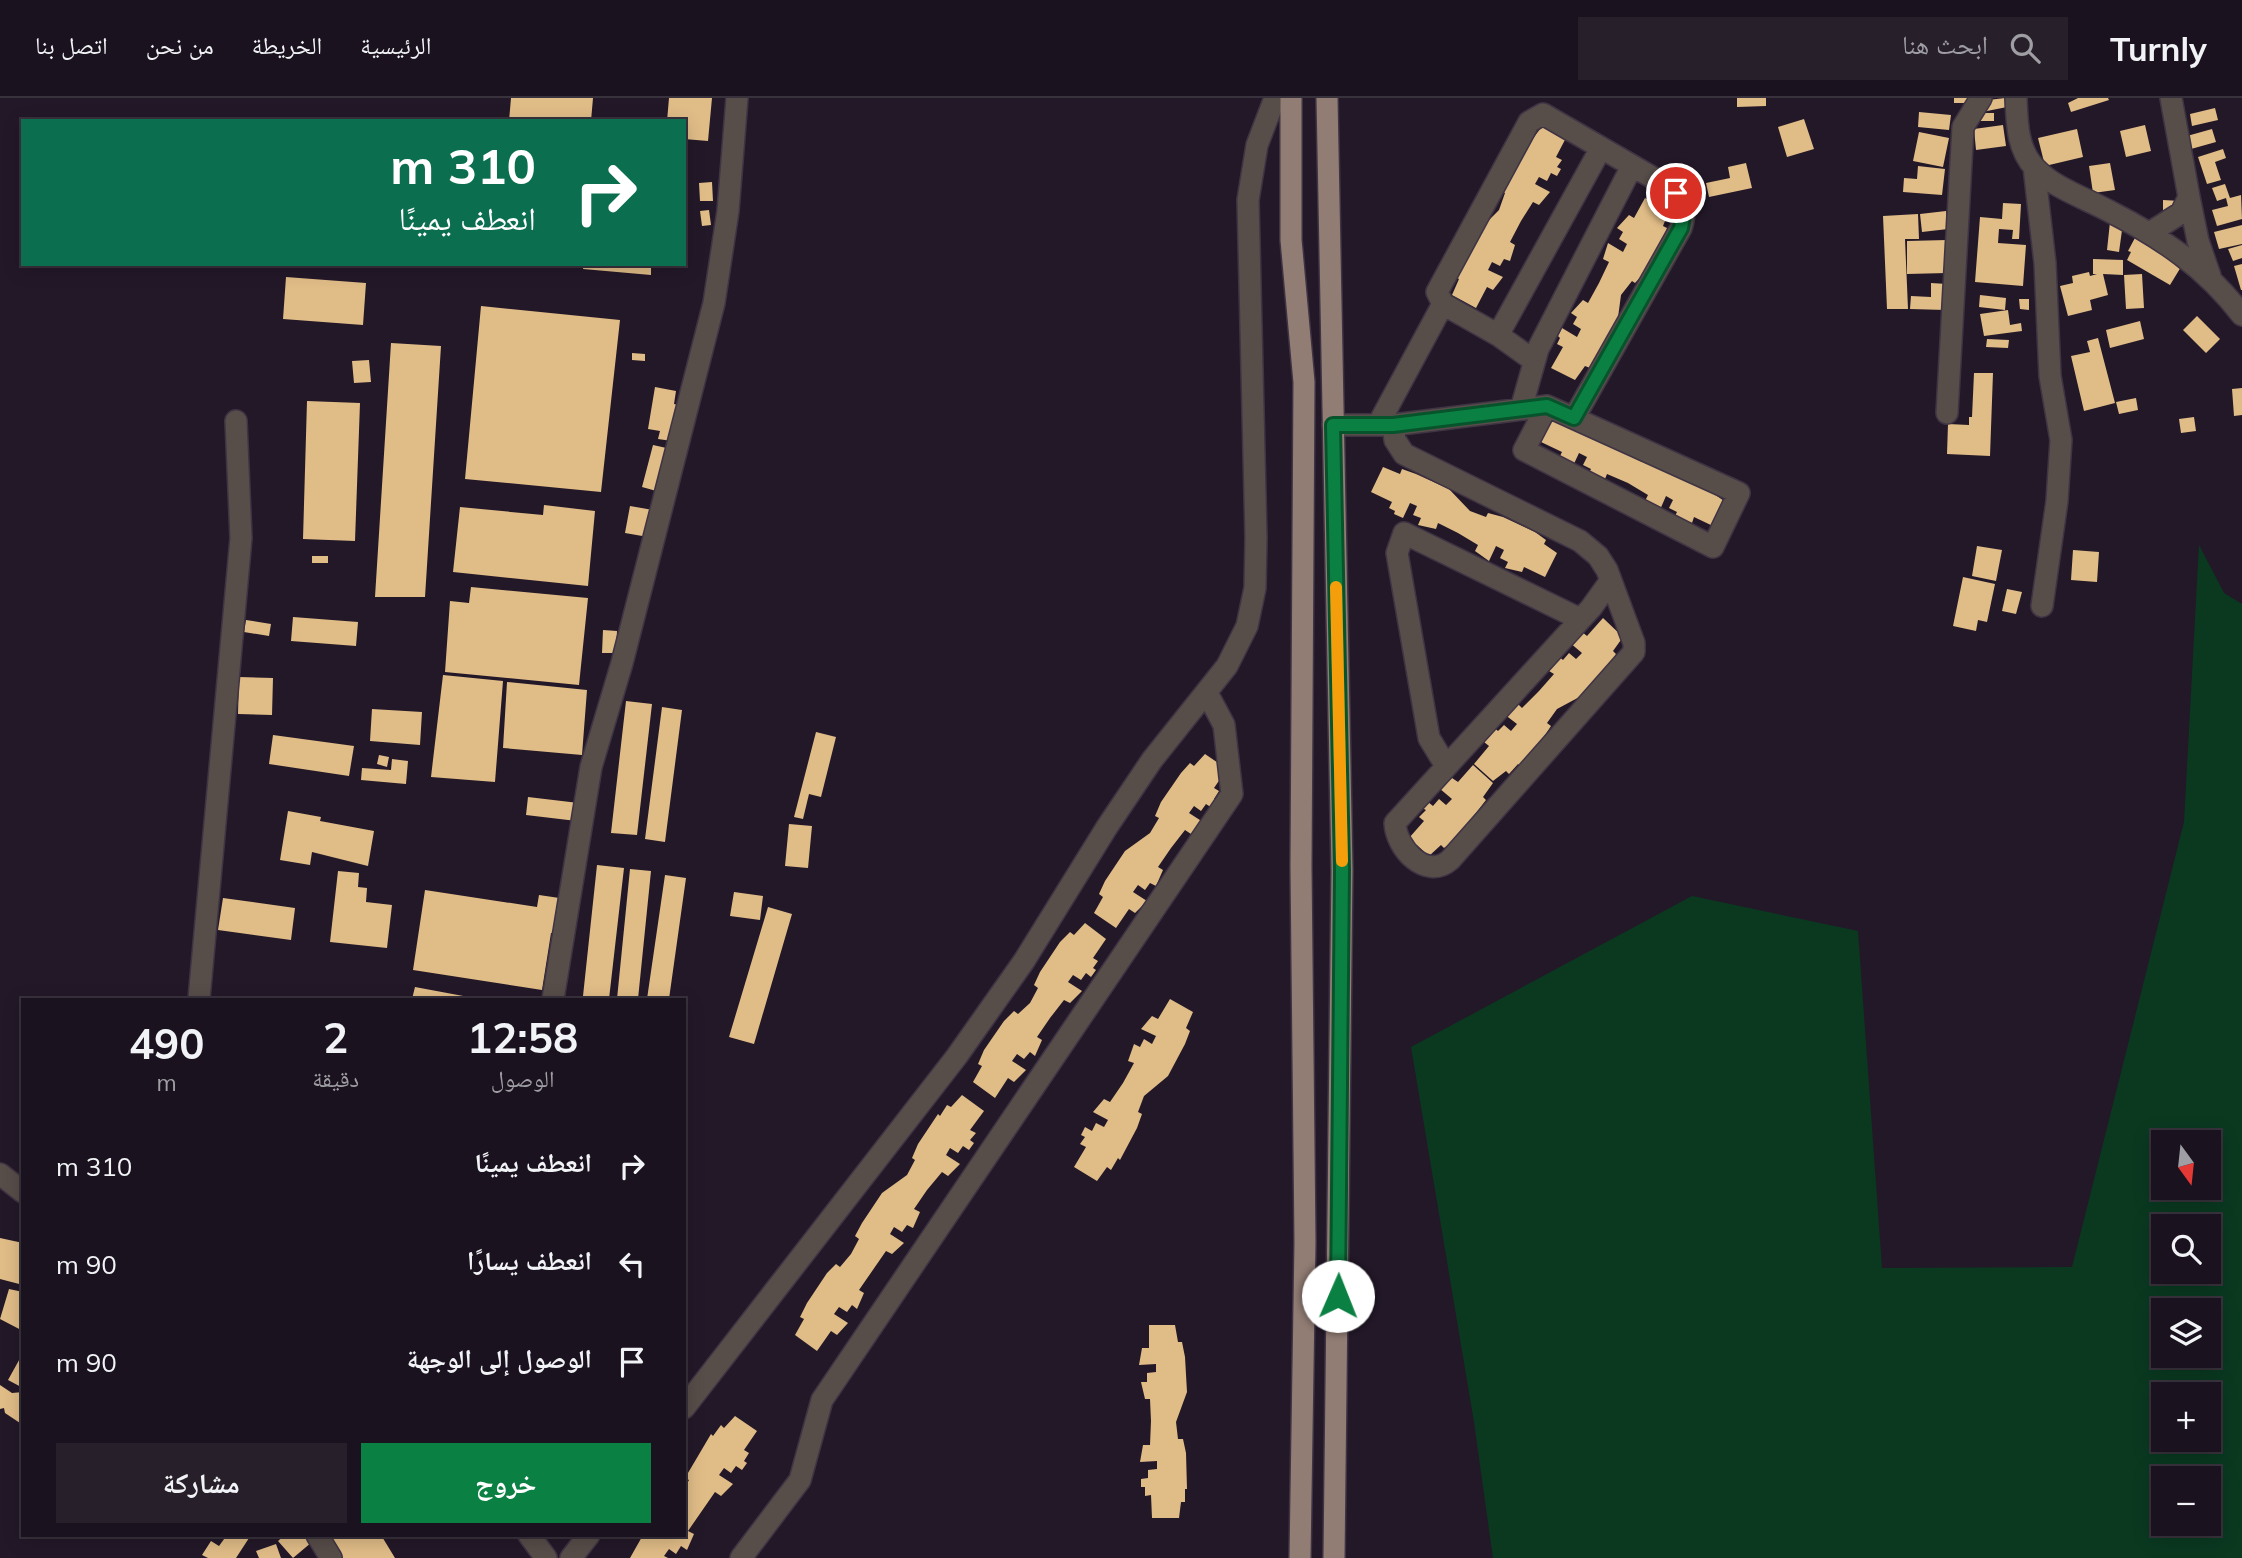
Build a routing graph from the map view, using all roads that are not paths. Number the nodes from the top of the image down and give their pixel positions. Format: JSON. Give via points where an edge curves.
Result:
{"nodes":[{"id":1,"x":737,"y":98,"type":"edge"},
{"id":2,"x":1275,"y":98,"type":"edge"},
{"id":3,"x":1291,"y":98,"type":"edge"},
{"id":4,"x":1327,"y":98,"type":"edge"},
{"id":5,"x":1981,"y":98,"type":"edge"},
{"id":6,"x":2015,"y":98,"type":"edge"},
{"id":7,"x":2171,"y":98,"type":"edge"},
{"id":8,"x":1601,"y":148,"type":"junction"},
{"id":9,"x":1632,"y":166,"type":"junction"},
{"id":10,"x":2034,"y":167,"type":"junction"},
{"id":11,"x":2189,"y":197,"type":"junction"},
{"id":12,"x":2151,"y":232,"type":"junction"},
{"id":13,"x":2210,"y":278,"type":"junction"},
{"id":14,"x":1443,"y":304,"type":"junction"},
{"id":15,"x":2242,"y":315,"type":"edge"},
{"id":16,"x":1331,"y":316,"type":"junction"},
{"id":17,"x":1297,"y":317,"type":"junction"},
{"id":18,"x":1498,"y":335,"type":"junction"},
{"id":19,"x":1533,"y":360,"type":"junction"},
{"id":20,"x":1547,"y":406,"type":"junction"},
{"id":21,"x":1521,"y":409,"type":"junction"},
{"id":22,"x":1947,"y":413,"type":"dead end"},
{"id":23,"x":1574,"y":418,"type":"junction"},
{"id":24,"x":236,"y":421,"type":"dead end"},
{"id":25,"x":1386,"y":424,"type":"junction"},
{"id":26,"x":1333,"y":425,"type":"junction"},
{"id":27,"x":1609,"y":583,"type":"junction"},
{"id":28,"x":2042,"y":606,"type":"dead end"},
{"id":29,"x":1580,"y":619,"type":"junction"},
{"id":30,"x":1207,"y":693,"type":"junction"},
{"id":31,"x":1446,"y":766,"type":"junction"},
{"id":32,"x":199,"y":998,"type":"edge"},
{"id":33,"x":553,"y":998,"type":"edge"},
{"id":34,"x":0,"y":1174,"type":"edge"},
{"id":35,"x":21,"y":1190,"type":"edge"},
{"id":36,"x":686,"y":1405,"type":"edge"},
{"id":37,"x":318,"y":1537,"type":"edge"},
{"id":38,"x":530,"y":1537,"type":"edge"},
{"id":39,"x":587,"y":1537,"type":"edge"},
{"id":40,"x":331,"y":1558,"type":"edge"},
{"id":41,"x":546,"y":1558,"type":"edge"},
{"id":42,"x":571,"y":1558,"type":"edge"},
{"id":43,"x":740,"y":1558,"type":"edge"},
{"id":44,"x":1300,"y":1558,"type":"edge"},
{"id":45,"x":1334,"y":1558,"type":"edge"}],
"edges":[{"from":1,"to":33,"type":"street","via":[[728,211],[714,303],[591,767]]},
{"from":2,"to":30,"type":"street","via":[[1257,145],[1248,200],[1255,589],[1247,626]]},
{"from":3,"to":17,"type":"main road","via":[[1291,240]]},
{"from":4,"to":16,"type":"main road"},
{"from":5,"to":22,"type":"street","via":[[1963,127]]},
{"from":6,"to":10,"type":"street","via":[[2018,135]]},
{"from":7,"to":11,"type":"street"},
{"from":8,"to":9,"type":"street"},
{"from":8,"to":14,"type":"street","via":[[1549,116],[1532,118],[1438,287]]},
{"from":8,"to":18,"type":"street"},
{"from":9,"to":19,"type":"street"},
{"from":9,"to":23,"type":"street","via":[[1676,193],[1684,219]]},
{"from":10,"to":12,"type":"street","via":[[2049,180]]},
{"from":10,"to":28,"type":"street","via":[[2045,263],[2050,376],[2061,440]]},
{"from":11,"to":12,"type":"street","via":[[2182,213]]},
{"from":11,"to":13,"type":"street"},
{"from":12,"to":13,"type":"street"},
{"from":13,"to":15,"type":"street"},
{"from":14,"to":18,"type":"street"},
{"from":14,"to":25,"type":"street"},
{"from":16,"to":17,"type":"main road"},
{"from":16,"to":26,"type":"main road"},
{"from":17,"to":44,"type":"main road","via":[[1304,382],[1301,867],[1305,1242]]},
{"from":18,"to":19,"type":"street"},
{"from":19,"to":21,"type":"street"},
{"from":20,"to":21,"type":"street"},
{"from":20,"to":23,"type":"street"},
{"from":20,"to":23,"type":"street","via":[[1524,450],[1713,547],[1739,493]]},
{"from":21,"to":25,"type":"street"},
{"from":24,"to":32,"type":"street","via":[[241,538]]},
{"from":25,"to":26,"type":"street"},
{"from":25,"to":27,"type":"street","via":[[1404,453],[1580,541],[1598,556]]},
{"from":26,"to":45,"type":"main road","via":[[1342,870]]},
{"from":27,"to":29,"type":"street"},
{"from":27,"to":31,"type":"street","via":[[1631,632],[1634,652],[1450,860],[1434,867],[1421,864],[1399,842],[1395,823]]},
{"from":29,"to":31,"type":"street"},
{"from":29,"to":31,"type":"street","via":[[1405,533],[1397,553],[1429,738]]},
{"from":30,"to":36,"type":"street","via":[[1145,771],[1024,961],[957,1056]]},
{"from":30,"to":43,"type":"street","via":[[1224,725],[1232,794],[822,1400],[800,1480]]},
{"from":34,"to":35,"type":"street"},
{"from":37,"to":40,"type":"street"},
{"from":38,"to":41,"type":"street"},
{"from":39,"to":42,"type":"street"}]}
